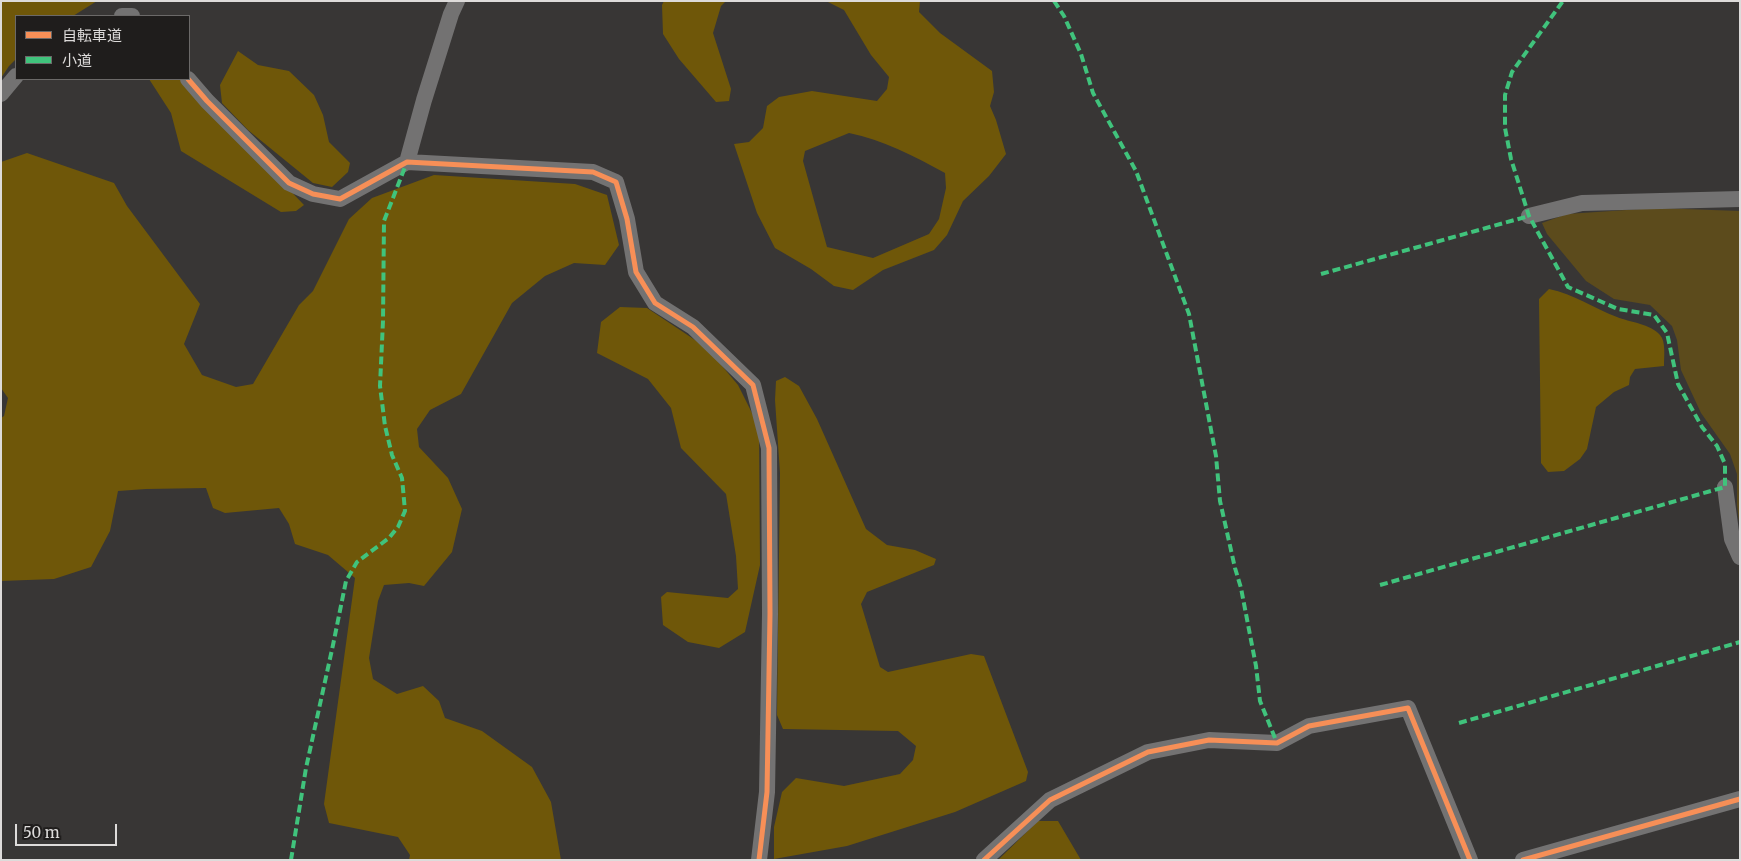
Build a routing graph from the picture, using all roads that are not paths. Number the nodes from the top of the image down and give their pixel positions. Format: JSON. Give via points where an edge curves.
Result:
{"nodes":[{"id":1,"x":458,"y":1,"type":"edge"},
{"id":2,"x":15,"y":77,"type":"edge"},
{"id":3,"x":189,"y":80,"type":"edge"},
{"id":4,"x":1,"y":94,"type":"edge"},
{"id":5,"x":407,"y":162,"type":"junction"},
{"id":6,"x":1740,"y":199,"type":"edge"},
{"id":7,"x":1529,"y":216,"type":"dead end"},
{"id":8,"x":1725,"y":486,"type":"dead end"},
{"id":9,"x":1740,"y":557,"type":"edge"},
{"id":10,"x":1740,"y":798,"type":"edge"},
{"id":11,"x":759,"y":860,"type":"edge"},
{"id":12,"x":984,"y":860,"type":"edge"},
{"id":13,"x":1470,"y":860,"type":"edge"},
{"id":14,"x":1522,"y":860,"type":"edge"}],
"edges":[{"from":1,"to":5,"type":"street","via":[[451,14]]},
{"from":2,"to":4,"type":"street"},
{"from":3,"to":5,"type":"street","via":[[289,183],[313,194],[340,199]]},
{"from":5,"to":11,"type":"street","via":[[592,172],[616,182],[627,219],[636,272],[655,303],[693,327],[753,386],[769,448],[767,782]]},
{"from":6,"to":7,"type":"street","via":[[1582,202]]},
{"from":8,"to":9,"type":"street","via":[[1732,539]]},
{"from":10,"to":14,"type":"street"},
{"from":12,"to":13,"type":"street","via":[[1050,800],[1148,752],[1209,740],[1277,742],[1309,726],[1408,708]]}]}
